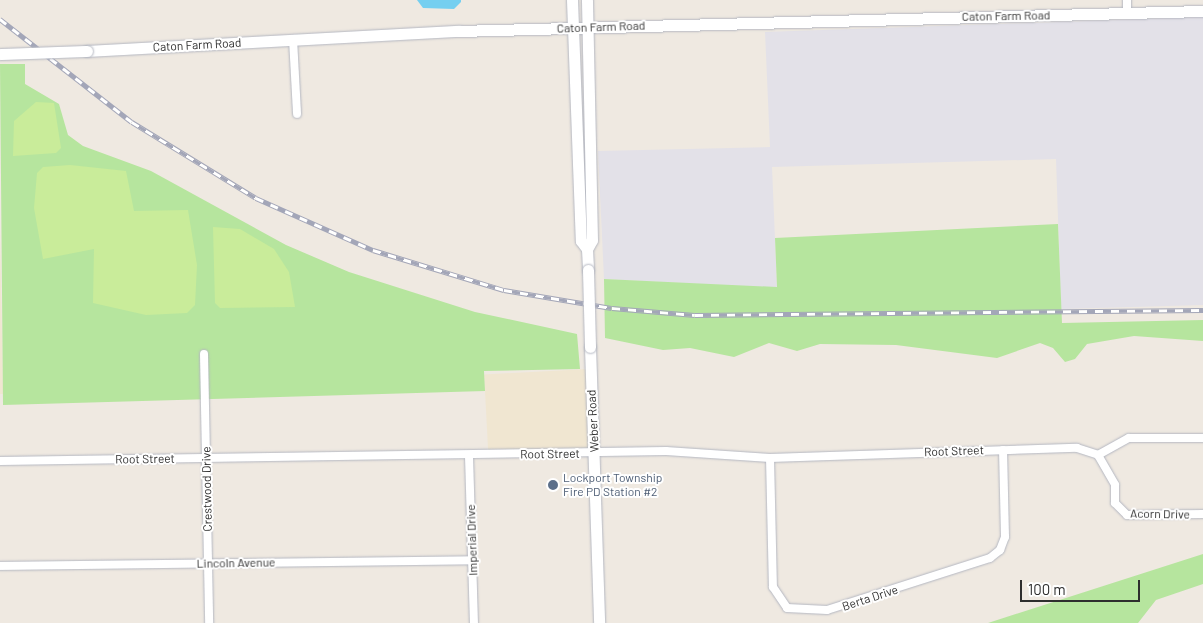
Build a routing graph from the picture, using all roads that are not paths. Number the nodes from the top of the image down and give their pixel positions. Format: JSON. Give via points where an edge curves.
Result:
{"nodes":[{"id":1,"x":572,"y":0,"type":"edge"},
{"id":2,"x":587,"y":0,"type":"edge"},
{"id":3,"x":1127,"y":0,"type":"edge"},
{"id":4,"x":1203,"y":11,"type":"edge"},
{"id":5,"x":1128,"y":13,"type":"junction"},
{"id":6,"x":573,"y":27,"type":"junction"},
{"id":7,"x":588,"y":27,"type":"junction"},
{"id":8,"x":293,"y":39,"type":"junction"},
{"id":9,"x":0,"y":54,"type":"edge"},
{"id":10,"x":297,"y":114,"type":"dead end"},
{"id":11,"x":587,"y":249,"type":"junction"},
{"id":12,"x":204,"y":354,"type":"dead end"},
{"id":13,"x":1203,"y":438,"type":"edge"},
{"id":14,"x":1003,"y":450,"type":"junction"},
{"id":15,"x":595,"y":453,"type":"junction"},
{"id":16,"x":1098,"y":455,"type":"junction"},
{"id":17,"x":469,"y":456,"type":"junction"},
{"id":18,"x":207,"y":458,"type":"junction"},
{"id":19,"x":770,"y":458,"type":"junction"},
{"id":20,"x":0,"y":461,"type":"edge"},
{"id":21,"x":1203,"y":514,"type":"edge"},
{"id":22,"x":473,"y":560,"type":"junction"},
{"id":23,"x":208,"y":563,"type":"junction"},
{"id":24,"x":0,"y":566,"type":"edge"},
{"id":25,"x":209,"y":623,"type":"edge"},
{"id":26,"x":474,"y":623,"type":"edge"},
{"id":27,"x":599,"y":623,"type":"edge"}],
"edges":[{"from":1,"to":6,"type":"street","name":"Weber Road"},
{"from":2,"to":7,"type":"street","name":"Weber Road"},
{"from":3,"to":5,"type":"street"},
{"from":4,"to":5,"type":"street","name":"Caton Farm Road"},
{"from":5,"to":7,"type":"street","name":"Caton Farm Road"},
{"from":6,"to":7,"type":"street","name":"Caton Farm Road"},
{"from":6,"to":8,"type":"street","name":"Caton Farm Road"},
{"from":6,"to":11,"type":"street","name":"Weber Road","via":[[581,241]]},
{"from":7,"to":11,"type":"street","name":"Weber Road","via":[[592,240]]},
{"from":8,"to":9,"type":"street","name":"Caton Farm Road","bridge":true},
{"from":8,"to":10,"type":"street"},
{"from":11,"to":15,"type":"street","name":"Weber Road","bridge":true},
{"from":12,"to":18,"type":"street","name":"Crestwood Drive"},
{"from":13,"to":16,"type":"street","via":[[1129,438]]},
{"from":14,"to":16,"type":"street","name":"Root Street","via":[[1077,448]]},
{"from":14,"to":19,"type":"street","name":"Root Street"},
{"from":14,"to":19,"type":"street","name":"Berta Drive","via":[[1005,537],[995,554],[827,610],[787,608],[773,587]]},
{"from":15,"to":17,"type":"street","name":"Root Street"},
{"from":15,"to":19,"type":"street","name":"Root Street","via":[[666,451]]},
{"from":15,"to":27,"type":"street","name":"Weber Road"},
{"from":16,"to":21,"type":"street","name":"Acorn Drive","via":[[1114,485],[1114,503],[1127,515]]},
{"from":17,"to":18,"type":"street","name":"Root Street"},
{"from":17,"to":22,"type":"street","name":"Imperial Drive"},
{"from":18,"to":20,"type":"street","name":"Root Street"},
{"from":18,"to":23,"type":"street","name":"Crestwood Drive"},
{"from":22,"to":23,"type":"street","name":"Lincoln Avenue"},
{"from":22,"to":26,"type":"street","name":"Imperial Drive"},
{"from":23,"to":24,"type":"street","name":"Lincoln Avenue"},
{"from":23,"to":25,"type":"street","name":"Crestwood Drive"}]}
